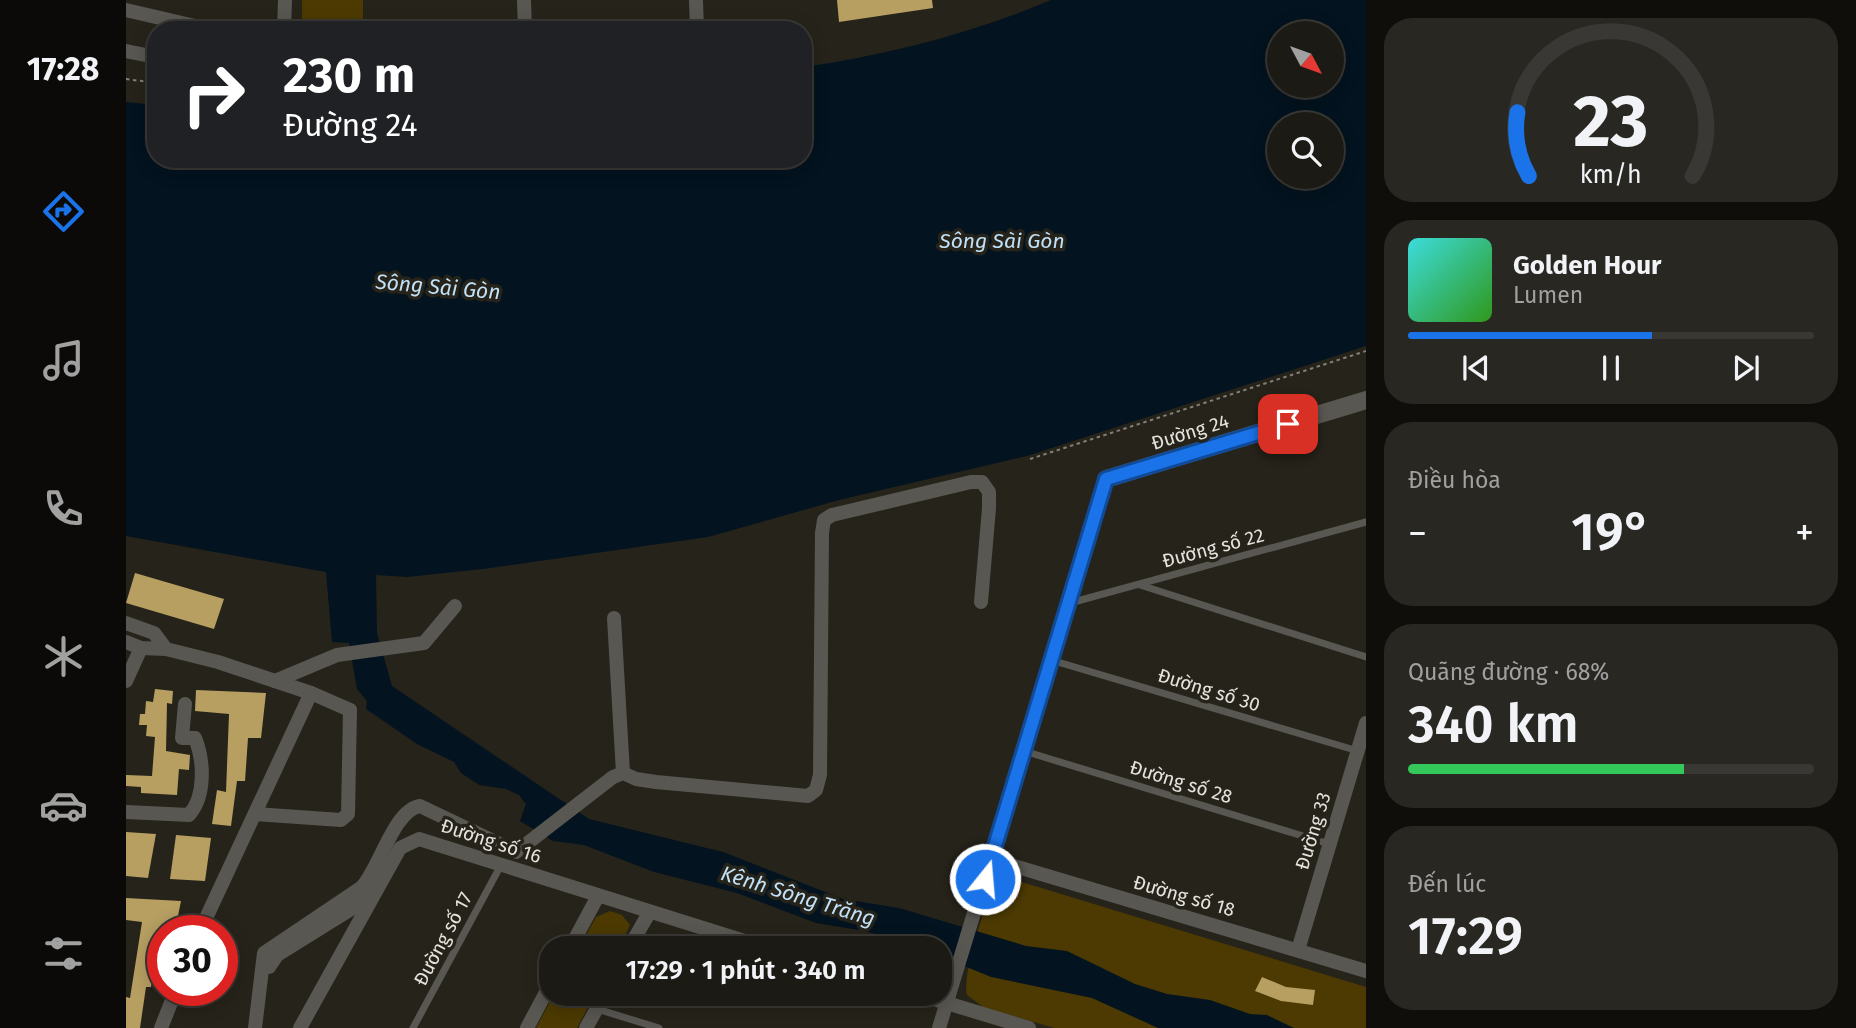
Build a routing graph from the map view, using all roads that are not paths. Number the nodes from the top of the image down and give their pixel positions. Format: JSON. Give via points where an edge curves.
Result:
{"nodes":[{"id":1,"x":285,"y":0,"type":"edge"},
{"id":2,"x":524,"y":0,"type":"edge"},
{"id":3,"x":696,"y":0,"type":"edge"},
{"id":4,"x":126,"y":10,"type":"edge"},
{"id":5,"x":173,"y":21,"type":"edge"},
{"id":6,"x":284,"y":21,"type":"edge"},
{"id":7,"x":525,"y":21,"type":"edge"},
{"id":8,"x":697,"y":21,"type":"edge"},
{"id":9,"x":126,"y":51,"type":"edge"},
{"id":10,"x":147,"y":55,"type":"edge"},
{"id":11,"x":1366,"y":400,"type":"edge"},
{"id":12,"x":1106,"y":479,"type":"joint"},
{"id":13,"x":1366,"y":522,"type":"edge"},
{"id":14,"x":1139,"y":585,"type":"junction"},
{"id":15,"x":981,"y":602,"type":"dead end"},
{"id":16,"x":1068,"y":604,"type":"junction"},
{"id":17,"x":455,"y":606,"type":"dead end"},
{"id":18,"x":614,"y":618,"type":"dead end"},
{"id":19,"x":126,"y":624,"type":"edge"},
{"id":20,"x":126,"y":642,"type":"edge"},
{"id":21,"x":141,"y":648,"type":"junction"},
{"id":22,"x":166,"y":649,"type":"junction"},
{"id":23,"x":1366,"y":657,"type":"edge"},
{"id":24,"x":1051,"y":660,"type":"junction"},
{"id":25,"x":126,"y":681,"type":"edge"},
{"id":26,"x":275,"y":681,"type":"junction"},
{"id":27,"x":311,"y":693,"type":"junction"},
{"id":28,"x":185,"y":704,"type":"dead end"},
{"id":29,"x":1366,"y":723,"type":"edge"},
{"id":30,"x":1024,"y":751,"type":"junction"},
{"id":31,"x":1357,"y":751,"type":"junction"},
{"id":32,"x":623,"y":773,"type":"junction"},
{"id":33,"x":126,"y":812,"type":"edge"},
{"id":34,"x":255,"y":814,"type":"junction"},
{"id":35,"x":1329,"y":844,"type":"junction"},
{"id":36,"x":991,"y":859,"type":"junction"},
{"id":37,"x":501,"y":864,"type":"junction"},
{"id":38,"x":373,"y":895,"type":"junction"},
{"id":39,"x":598,"y":896,"type":"junction"},
{"id":40,"x":649,"y":912,"type":"junction"},
{"id":41,"x":208,"y":915,"type":"edge"},
{"id":42,"x":576,"y":936,"type":"edge"},
{"id":43,"x":636,"y":936,"type":"edge"},
{"id":44,"x":728,"y":936,"type":"edge"},
{"id":45,"x":1298,"y":950,"type":"junction"},
{"id":46,"x":1366,"y":971,"type":"edge"},
{"id":47,"x":952,"y":987,"type":"edge"},
{"id":48,"x":539,"y":1005,"type":"edge"},
{"id":49,"x":952,"y":1005,"type":"edge"},
{"id":50,"x":170,"y":1006,"type":"edge"},
{"id":51,"x":599,"y":1006,"type":"edge"},
{"id":52,"x":946,"y":1006,"type":"edge"},
{"id":53,"x":597,"y":1009,"type":"junction"},
{"id":54,"x":161,"y":1028,"type":"edge"},
{"id":55,"x":255,"y":1028,"type":"edge"},
{"id":56,"x":263,"y":1028,"type":"edge"},
{"id":57,"x":300,"y":1028,"type":"edge"},
{"id":58,"x":413,"y":1028,"type":"edge"},
{"id":59,"x":527,"y":1028,"type":"edge"},
{"id":60,"x":586,"y":1028,"type":"edge"},
{"id":61,"x":659,"y":1028,"type":"edge"},
{"id":62,"x":939,"y":1028,"type":"edge"},
{"id":63,"x":1029,"y":1028,"type":"edge"}],
"edges":[{"from":1,"to":6,"type":"street"},
{"from":2,"to":7,"type":"street"},
{"from":3,"to":8,"type":"street"},
{"from":4,"to":5,"type":"street"},
{"from":9,"to":10,"type":"street"},
{"from":11,"to":12,"type":"street","name":"Đường 24"},
{"from":12,"to":16,"type":"street"},
{"from":13,"to":14,"type":"lane","name":"Đường số 22"},
{"from":14,"to":16,"type":"lane","name":"Đường số 22"},
{"from":14,"to":23,"type":"lane"},
{"from":15,"to":32,"type":"street","via":[[989,508],[989,492],[982,482],[832,516],[824,520],[822,533],[820,775],[816,790],[808,796],[656,782]]},
{"from":16,"to":24,"type":"street"},
{"from":17,"to":26,"type":"street","via":[[424,643],[337,655]]},
{"from":18,"to":32,"type":"street"},
{"from":19,"to":22,"type":"street","via":[[153,633]]},
{"from":20,"to":21,"type":"street"},
{"from":21,"to":22,"type":"street"},
{"from":21,"to":25,"type":"street"},
{"from":22,"to":26,"type":"street"},
{"from":24,"to":30,"type":"street"},
{"from":24,"to":31,"type":"lane","name":"Đường số 30"},
{"from":26,"to":27,"type":"street"},
{"from":27,"to":34,"type":"street"},
{"from":27,"to":34,"type":"street","via":[[350,710],[348,814],[341,820]]},
{"from":28,"to":33,"type":"street","via":[[182,738],[195,738],[202,755],[198,805],[189,815]]},
{"from":29,"to":31,"type":"street","name":"Đường 33"},
{"from":30,"to":35,"type":"lane","name":"Đường số 28"},
{"from":30,"to":36,"type":"street"},
{"from":31,"to":35,"type":"street","name":"Đường 33"},
{"from":32,"to":55,"type":"street","via":[[516,852],[420,806],[412,808],[397,824],[374,874],[362,887],[264,953]]},
{"from":34,"to":41,"type":"street"},
{"from":35,"to":45,"type":"street","name":"Đường 33"},
{"from":36,"to":45,"type":"street","name":"Đường số 18"},
{"from":36,"to":47,"type":"street"},
{"from":37,"to":38,"type":"street","name":"Đường số 16","via":[[429,841],[408,842]]},
{"from":37,"to":39,"type":"street","name":"Đường số 16"},
{"from":37,"to":58,"type":"lane","name":"Đường số 17"},
{"from":38,"to":56,"type":"street","via":[[272,959]]},
{"from":38,"to":57,"type":"street","name":"Đường số 16"},
{"from":39,"to":40,"type":"street","name":"Đường số 16"},
{"from":39,"to":42,"type":"street"},
{"from":40,"to":43,"type":"street"},
{"from":40,"to":44,"type":"street","name":"Đường số 16"},
{"from":45,"to":46,"type":"street","name":"Đường số 18"},
{"from":48,"to":59,"type":"street"},
{"from":49,"to":63,"type":"street"},
{"from":50,"to":54,"type":"street"},
{"from":51,"to":53,"type":"street"},
{"from":52,"to":62,"type":"street"},
{"from":53,"to":60,"type":"street"},
{"from":53,"to":61,"type":"lane"}]}
